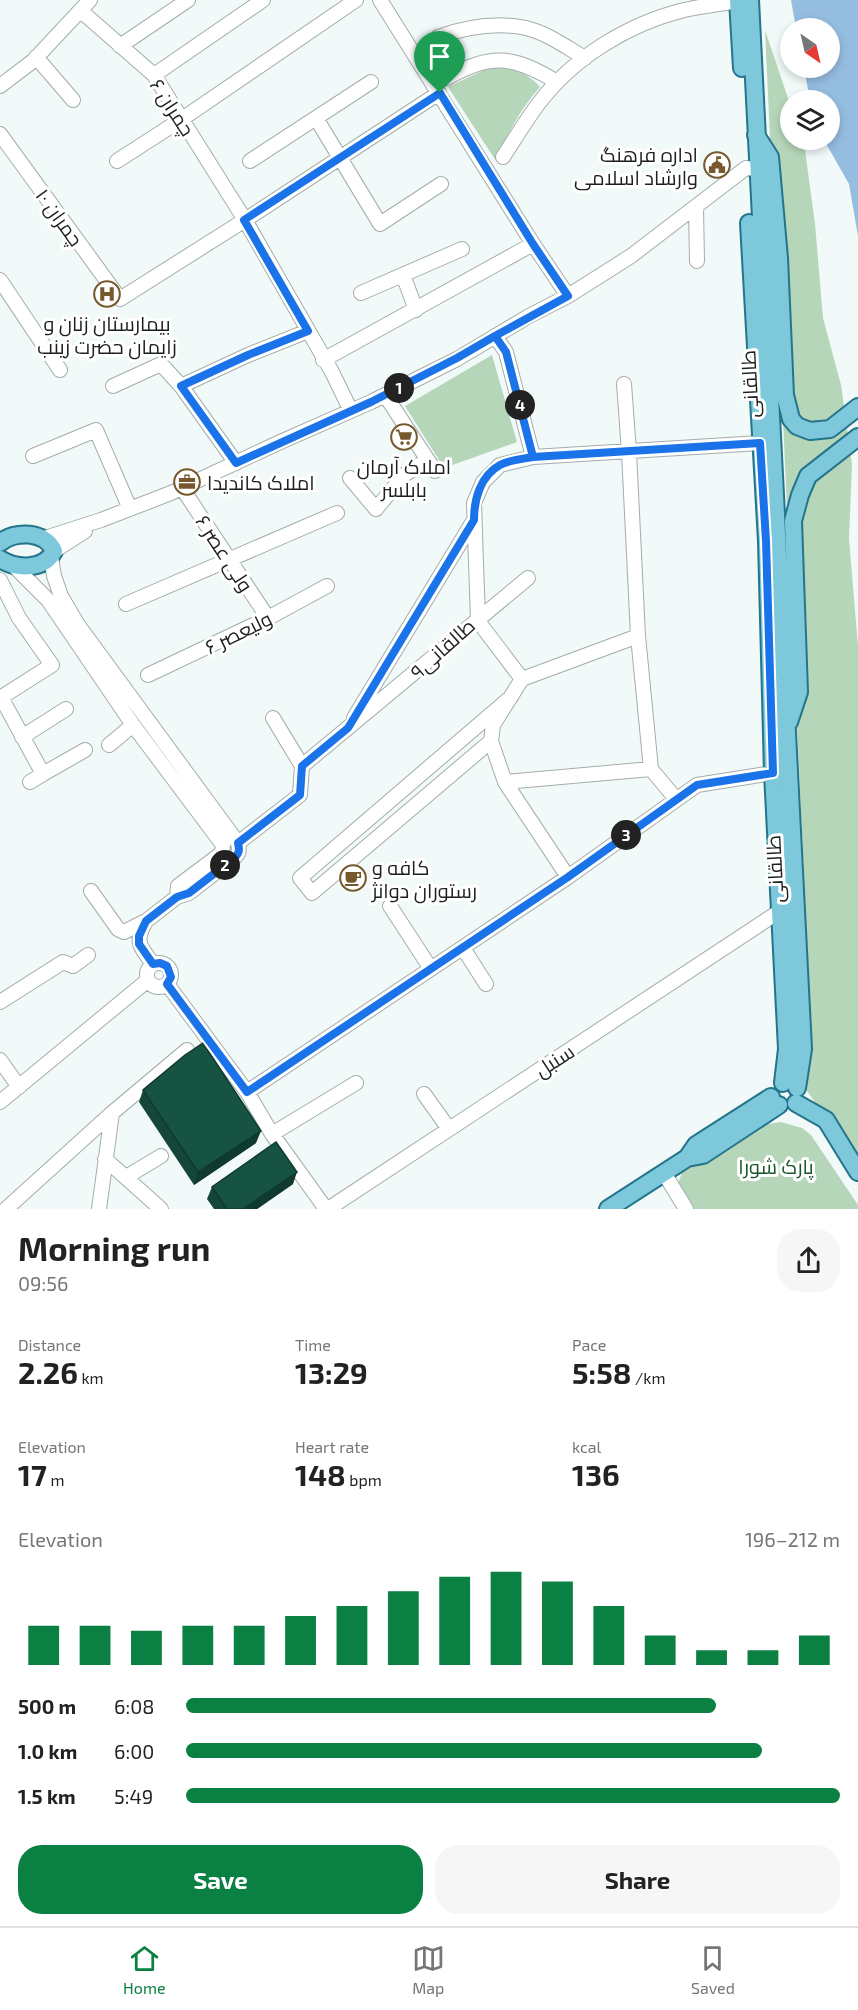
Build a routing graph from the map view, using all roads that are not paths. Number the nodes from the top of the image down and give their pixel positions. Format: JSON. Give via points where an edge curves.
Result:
{"nodes":[{"id":1,"x":90,"y":0,"type":"edge"},
{"id":2,"x":188,"y":0,"type":"edge"},
{"id":3,"x":264,"y":0,"type":"edge"},
{"id":4,"x":356,"y":0,"type":"edge"},
{"id":5,"x":380,"y":0,"type":"edge"},
{"id":6,"x":742,"y":0,"type":"edge"},
{"id":7,"x":81,"y":11,"type":"junction"},
{"id":8,"x":438,"y":37,"type":"dead end"},
{"id":9,"x":120,"y":46,"type":"junction"},
{"id":10,"x":36,"y":57,"type":"junction"},
{"id":11,"x":585,"y":58,"type":"junction"},
{"id":12,"x":154,"y":75,"type":"junction"},
{"id":13,"x":447,"y":78,"type":"dead end"},
{"id":14,"x":371,"y":82,"type":"dead end"},
{"id":15,"x":557,"y":82,"type":"junction"},
{"id":16,"x":0,"y":86,"type":"edge"},
{"id":17,"x":440,"y":93,"type":"junction"},
{"id":18,"x":73,"y":100,"type":"dead end"},
{"id":19,"x":316,"y":118,"type":"junction"},
{"id":20,"x":182,"y":119,"type":"junction"},
{"id":21,"x":0,"y":134,"type":"edge"},
{"id":22,"x":756,"y":134,"type":"junction"},
{"id":23,"x":340,"y":157,"type":"junction"},
{"id":24,"x":503,"y":157,"type":"dead end"},
{"id":25,"x":250,"y":160,"type":"dead end"},
{"id":26,"x":117,"y":161,"type":"dead end"},
{"id":27,"x":752,"y":168,"type":"junction"},
{"id":28,"x":441,"y":184,"type":"dead end"},
{"id":29,"x":696,"y":208,"type":"junction"},
{"id":30,"x":244,"y":220,"type":"junction"},
{"id":31,"x":533,"y":244,"type":"junction"},
{"id":32,"x":462,"y":249,"type":"dead end"},
{"id":33,"x":697,"y":261,"type":"dead end"},
{"id":34,"x":403,"y":275,"type":"junction"},
{"id":35,"x":0,"y":280,"type":"edge"},
{"id":36,"x":362,"y":293,"type":"dead end"},
{"id":37,"x":568,"y":296,"type":"junction"},
{"id":38,"x":416,"y":310,"type":"junction"},
{"id":39,"x":308,"y":331,"type":"junction"},
{"id":40,"x":495,"y":336,"type":"junction"},
{"id":41,"x":323,"y":360,"type":"junction"},
{"id":42,"x":60,"y":370,"type":"dead end"},
{"id":43,"x":624,"y":384,"type":"dead end"},
{"id":44,"x":113,"y":386,"type":"dead end"},
{"id":45,"x":181,"y":386,"type":"junction"},
{"id":46,"x":385,"y":395,"type":"junction"},
{"id":47,"x":858,"y":407,"type":"edge"},
{"id":48,"x":351,"y":411,"type":"junction"},
{"id":49,"x":858,"y":437,"type":"edge"},
{"id":50,"x":760,"y":443,"type":"junction"},
{"id":51,"x":629,"y":452,"type":"junction"},
{"id":52,"x":33,"y":456,"type":"dead end"},
{"id":53,"x":533,"y":457,"type":"junction"},
{"id":54,"x":236,"y":463,"type":"junction"},
{"id":55,"x":350,"y":477,"type":"dead end"},
{"id":56,"x":182,"y":488,"type":"junction"},
{"id":57,"x":130,"y":509,"type":"junction"},
{"id":58,"x":337,"y":513,"type":"dead end"},
{"id":59,"x":474,"y":520,"type":"junction"},
{"id":60,"x":0,"y":526,"type":"edge"},
{"id":61,"x":23,"y":535,"type":"junction"},
{"id":62,"x":0,"y":543,"type":"edge"},
{"id":63,"x":50,"y":549,"type":"junction"},
{"id":64,"x":230,"y":559,"type":"junction"},
{"id":65,"x":7,"y":562,"type":"edge"},
{"id":66,"x":528,"y":578,"type":"dead end"},
{"id":67,"x":0,"y":580,"type":"edge"},
{"id":68,"x":327,"y":586,"type":"dead end"},
{"id":69,"x":126,"y":604,"type":"dead end"},
{"id":70,"x":268,"y":618,"type":"junction"},
{"id":71,"x":478,"y":621,"type":"junction"},
{"id":72,"x":638,"y":636,"type":"junction"},
{"id":73,"x":148,"y":675,"type":"dead end"},
{"id":74,"x":522,"y":679,"type":"junction"},
{"id":75,"x":0,"y":697,"type":"edge"},
{"id":76,"x":511,"y":697,"type":"junction"},
{"id":77,"x":66,"y":709,"type":"dead end"},
{"id":78,"x":273,"y":718,"type":"dead end"},
{"id":79,"x":133,"y":725,"type":"junction"},
{"id":80,"x":788,"y":726,"type":"junction"},
{"id":81,"x":348,"y":728,"type":"junction"},
{"id":82,"x":22,"y":737,"type":"junction"},
{"id":83,"x":491,"y":741,"type":"junction"},
{"id":84,"x":109,"y":745,"type":"dead end"},
{"id":85,"x":167,"y":746,"type":"junction"},
{"id":86,"x":85,"y":750,"type":"dead end"},
{"id":87,"x":155,"y":754,"type":"junction"},
{"id":88,"x":302,"y":766,"type":"junction"},
{"id":89,"x":651,"y":769,"type":"junction"},
{"id":90,"x":773,"y":773,"type":"junction"},
{"id":91,"x":43,"y":774,"type":"junction"},
{"id":92,"x":30,"y":782,"type":"dead end"},
{"id":93,"x":505,"y":782,"type":"junction"},
{"id":94,"x":676,"y":799,"type":"junction"},
{"id":95,"x":238,"y":843,"type":"junction"},
{"id":96,"x":568,"y":877,"type":"junction"},
{"id":97,"x":91,"y":891,"type":"dead end"},
{"id":98,"x":177,"y":897,"type":"junction"},
{"id":99,"x":390,"y":906,"type":"dead end"},
{"id":100,"x":780,"y":911,"type":"junction"},
{"id":101,"x":146,"y":921,"type":"junction"},
{"id":102,"x":463,"y":948,"type":"junction"},
{"id":103,"x":88,"y":955,"type":"dead end"},
{"id":104,"x":153,"y":964,"type":"junction"},
{"id":105,"x":430,"y":969,"type":"junction"},
{"id":106,"x":148,"y":980,"type":"junction"},
{"id":107,"x":167,"y":984,"type":"junction"},
{"id":108,"x":486,"y":984,"type":"dead end"},
{"id":109,"x":0,"y":1002,"type":"edge"},
{"id":110,"x":187,"y":1050,"type":"dead end"},
{"id":111,"x":0,"y":1060,"type":"edge"},
{"id":112,"x":356,"y":1083,"type":"dead end"},
{"id":113,"x":19,"y":1087,"type":"junction"},
{"id":114,"x":247,"y":1092,"type":"junction"},
{"id":115,"x":424,"y":1094,"type":"dead end"},
{"id":116,"x":786,"y":1095,"type":"junction"},
{"id":117,"x":0,"y":1102,"type":"edge"},
{"id":118,"x":112,"y":1113,"type":"junction"},
{"id":119,"x":449,"y":1130,"type":"junction"},
{"id":120,"x":272,"y":1134,"type":"junction"},
{"id":121,"x":161,"y":1156,"type":"dead end"},
{"id":122,"x":105,"y":1159,"type":"junction"},
{"id":123,"x":858,"y":1172,"type":"edge"},
{"id":124,"x":664,"y":1173,"type":"junction"},
{"id":125,"x":126,"y":1177,"type":"junction"},
{"id":126,"x":6,"y":1209,"type":"edge"},
{"id":127,"x":99,"y":1209,"type":"edge"},
{"id":128,"x":161,"y":1209,"type":"edge"},
{"id":129,"x":327,"y":1209,"type":"edge"},
{"id":130,"x":608,"y":1209,"type":"edge"},
{"id":131,"x":686,"y":1209,"type":"edge"}],
"edges":[{"from":1,"to":7,"type":"street"},
{"from":2,"to":9,"type":"street"},
{"from":3,"to":12,"type":"street"},
{"from":4,"to":20,"type":"street"},
{"from":5,"to":17,"type":"street"},
{"from":6,"to":11,"type":"street","via":[[684,10],[652,21]]},
{"from":6,"to":22,"type":"main road","name":"طالقانی"},
{"from":6,"to":27,"type":"main road","name":"طالقانی"},
{"from":7,"to":9,"type":"street","name":"چمران ۶"},
{"from":7,"to":10,"type":"street"},
{"from":8,"to":11,"type":"street","via":[[486,26],[526,28]]},
{"from":9,"to":12,"type":"street","name":"چمران ۶"},
{"from":10,"to":16,"type":"street"},
{"from":10,"to":18,"type":"street"},
{"from":11,"to":15,"type":"street"},
{"from":12,"to":20,"type":"street","name":"چمران ۶"},
{"from":13,"to":15,"type":"street","via":[[483,61],[502,60],[521,63]]},
{"from":14,"to":19,"type":"street"},
{"from":15,"to":24,"type":"street","via":[[538,103]]},
{"from":17,"to":23,"type":"street"},
{"from":17,"to":31,"type":"street"},
{"from":19,"to":23,"type":"street"},
{"from":19,"to":25,"type":"street"},
{"from":20,"to":26,"type":"street"},
{"from":20,"to":30,"type":"street","name":"چمران ۶"},
{"from":21,"to":30,"type":"street","name":"چمران ۱۰","via":[[120,299]]},
{"from":22,"to":27,"type":"main road","name":"طالقانی"},
{"from":22,"to":47,"type":"main road","via":[[770,157],[785,395],[791,419],[810,431],[830,429]]},
{"from":23,"to":28,"type":"street","via":[[380,224]]},
{"from":23,"to":30,"type":"street"},
{"from":27,"to":29,"type":"street"},
{"from":27,"to":50,"type":"main road","name":"طالقانی"},
{"from":27,"to":80,"type":"main road","name":"طالقانی"},
{"from":29,"to":33,"type":"street"},
{"from":29,"to":37,"type":"street"},
{"from":30,"to":39,"type":"street","name":"چمران ۶"},
{"from":31,"to":37,"type":"street"},
{"from":31,"to":38,"type":"street"},
{"from":32,"to":34,"type":"street"},
{"from":34,"to":36,"type":"street"},
{"from":34,"to":38,"type":"street"},
{"from":35,"to":42,"type":"street"},
{"from":37,"to":40,"type":"street"},
{"from":38,"to":41,"type":"street"},
{"from":39,"to":41,"type":"street","name":"چمران ۶"},
{"from":39,"to":45,"type":"street"},
{"from":40,"to":46,"type":"street"},
{"from":40,"to":53,"type":"street","via":[[506,352]]},
{"from":41,"to":48,"type":"street","name":"چمران ۶"},
{"from":43,"to":51,"type":"street"},
{"from":44,"to":45,"type":"street","via":[[162,364]]},
{"from":45,"to":54,"type":"street"},
{"from":46,"to":48,"type":"street"},
{"from":46,"to":55,"type":"street","via":[[431,465],[404,476],[376,509]]},
{"from":48,"to":54,"type":"street"},
{"from":49,"to":80,"type":"main road","via":[[808,476],[796,506],[793,521],[800,692]]},
{"from":50,"to":51,"type":"street","name":"طالقانی۹"},
{"from":50,"to":90,"type":"main road","name":"طالقانی"},
{"from":51,"to":53,"type":"street","name":"طالقانی۹"},
{"from":51,"to":72,"type":"street"},
{"from":52,"to":57,"type":"street","via":[[96,430]]},
{"from":53,"to":59,"type":"street","name":"طالقانی۹","via":[[500,465],[483,482],[474,503]]},
{"from":54,"to":56,"type":"street"},
{"from":56,"to":57,"type":"street"},
{"from":56,"to":64,"type":"street","name":"ولی عصر ۶"},
{"from":57,"to":63,"type":"street","via":[[100,520]]},
{"from":58,"to":64,"type":"street"},
{"from":59,"to":71,"type":"street","name":"طالقانی۹"},
{"from":59,"to":81,"type":"street"},
{"from":60,"to":61,"type":"main road"},
{"from":61,"to":62,"type":"main road","via":[[10,536]]},
{"from":61,"to":63,"type":"main road"},
{"from":63,"to":65,"type":"main road","via":[[39,564]]},
{"from":63,"to":85,"type":"street","via":[[61,596],[78,625]]},
{"from":64,"to":69,"type":"street"},
{"from":64,"to":70,"type":"street","name":"ولی عصر ۶"},
{"from":65,"to":79,"type":"street","via":[[48,600]]},
{"from":66,"to":71,"type":"street"},
{"from":67,"to":75,"type":"street","via":[[19,618],[52,665]]},
{"from":68,"to":70,"type":"street","name":"ولیعصر ۶"},
{"from":70,"to":73,"type":"street","name":"ولیعصر ۶"},
{"from":71,"to":74,"type":"street"},
{"from":71,"to":81,"type":"street","name":"طالقانی۹"},
{"from":72,"to":74,"type":"street"},
{"from":72,"to":89,"type":"street"},
{"from":74,"to":76,"type":"street"},
{"from":75,"to":82,"type":"street"},
{"from":76,"to":83,"type":"street","via":[[493,725]]},
{"from":76,"to":83,"type":"street","via":[[300,878],[312,893]]},
{"from":77,"to":82,"type":"street"},
{"from":78,"to":88,"type":"street"},
{"from":79,"to":84,"type":"street"},
{"from":79,"to":87,"type":"street"},
{"from":80,"to":116,"type":"main road","name":"طالقانی","via":[[803,1049]]},
{"from":81,"to":88,"type":"street","name":"طالقانی۹"},
{"from":82,"to":91,"type":"street"},
{"from":83,"to":93,"type":"street"},
{"from":85,"to":87,"type":"street"},
{"from":85,"to":95,"type":"street"},
{"from":86,"to":91,"type":"street"},
{"from":87,"to":98,"type":"street","via":[[223,845],[222,853],[178,886]]},
{"from":88,"to":95,"type":"street","via":[[300,795]]},
{"from":89,"to":93,"type":"street"},
{"from":89,"to":94,"type":"street"},
{"from":90,"to":94,"type":"street","via":[[697,785]]},
{"from":90,"to":100,"type":"main road","name":"طالقانی"},
{"from":91,"to":92,"type":"street"},
{"from":93,"to":96,"type":"street"},
{"from":94,"to":96,"type":"street"},
{"from":95,"to":98,"type":"street","via":[[238,855],[189,893]]},
{"from":96,"to":102,"type":"street"},
{"from":97,"to":101,"type":"street","via":[[122,932]]},
{"from":98,"to":101,"type":"street"},
{"from":99,"to":105,"type":"street"},
{"from":100,"to":116,"type":"main road","name":"طالقانی"},
{"from":100,"to":119,"type":"street","name":"سنبل"},
{"from":101,"to":104,"type":"street","via":[[139,944]]},
{"from":102,"to":105,"type":"street"},
{"from":102,"to":108,"type":"street"},
{"from":103,"to":109,"type":"street","via":[[73,966],[63,962]]},
{"from":104,"to":106,"type":"street","via":[[147,973]]},
{"from":104,"to":107,"type":"street","via":[[167,966],[171,977]]},
{"from":105,"to":114,"type":"street"},
{"from":106,"to":107,"type":"street","via":[[155,987]]},
{"from":106,"to":113,"type":"street"},
{"from":107,"to":114,"type":"street"},
{"from":110,"to":118,"type":"street"},
{"from":111,"to":113,"type":"street"},
{"from":112,"to":120,"type":"street"},
{"from":113,"to":117,"type":"street"},
{"from":114,"to":120,"type":"street"},
{"from":115,"to":119,"type":"street"},
{"from":116,"to":123,"type":"main road","via":[[826,1120]]},
{"from":116,"to":124,"type":"main road","via":[[696,1145],[687,1158]]},
{"from":118,"to":122,"type":"street"},
{"from":118,"to":126,"type":"street"},
{"from":119,"to":129,"type":"street","name":"سنبل"},
{"from":120,"to":129,"type":"street"},
{"from":121,"to":125,"type":"street"},
{"from":122,"to":125,"type":"street"},
{"from":122,"to":127,"type":"street"},
{"from":124,"to":130,"type":"main road"},
{"from":124,"to":131,"type":"street"},
{"from":125,"to":128,"type":"street"}]}
